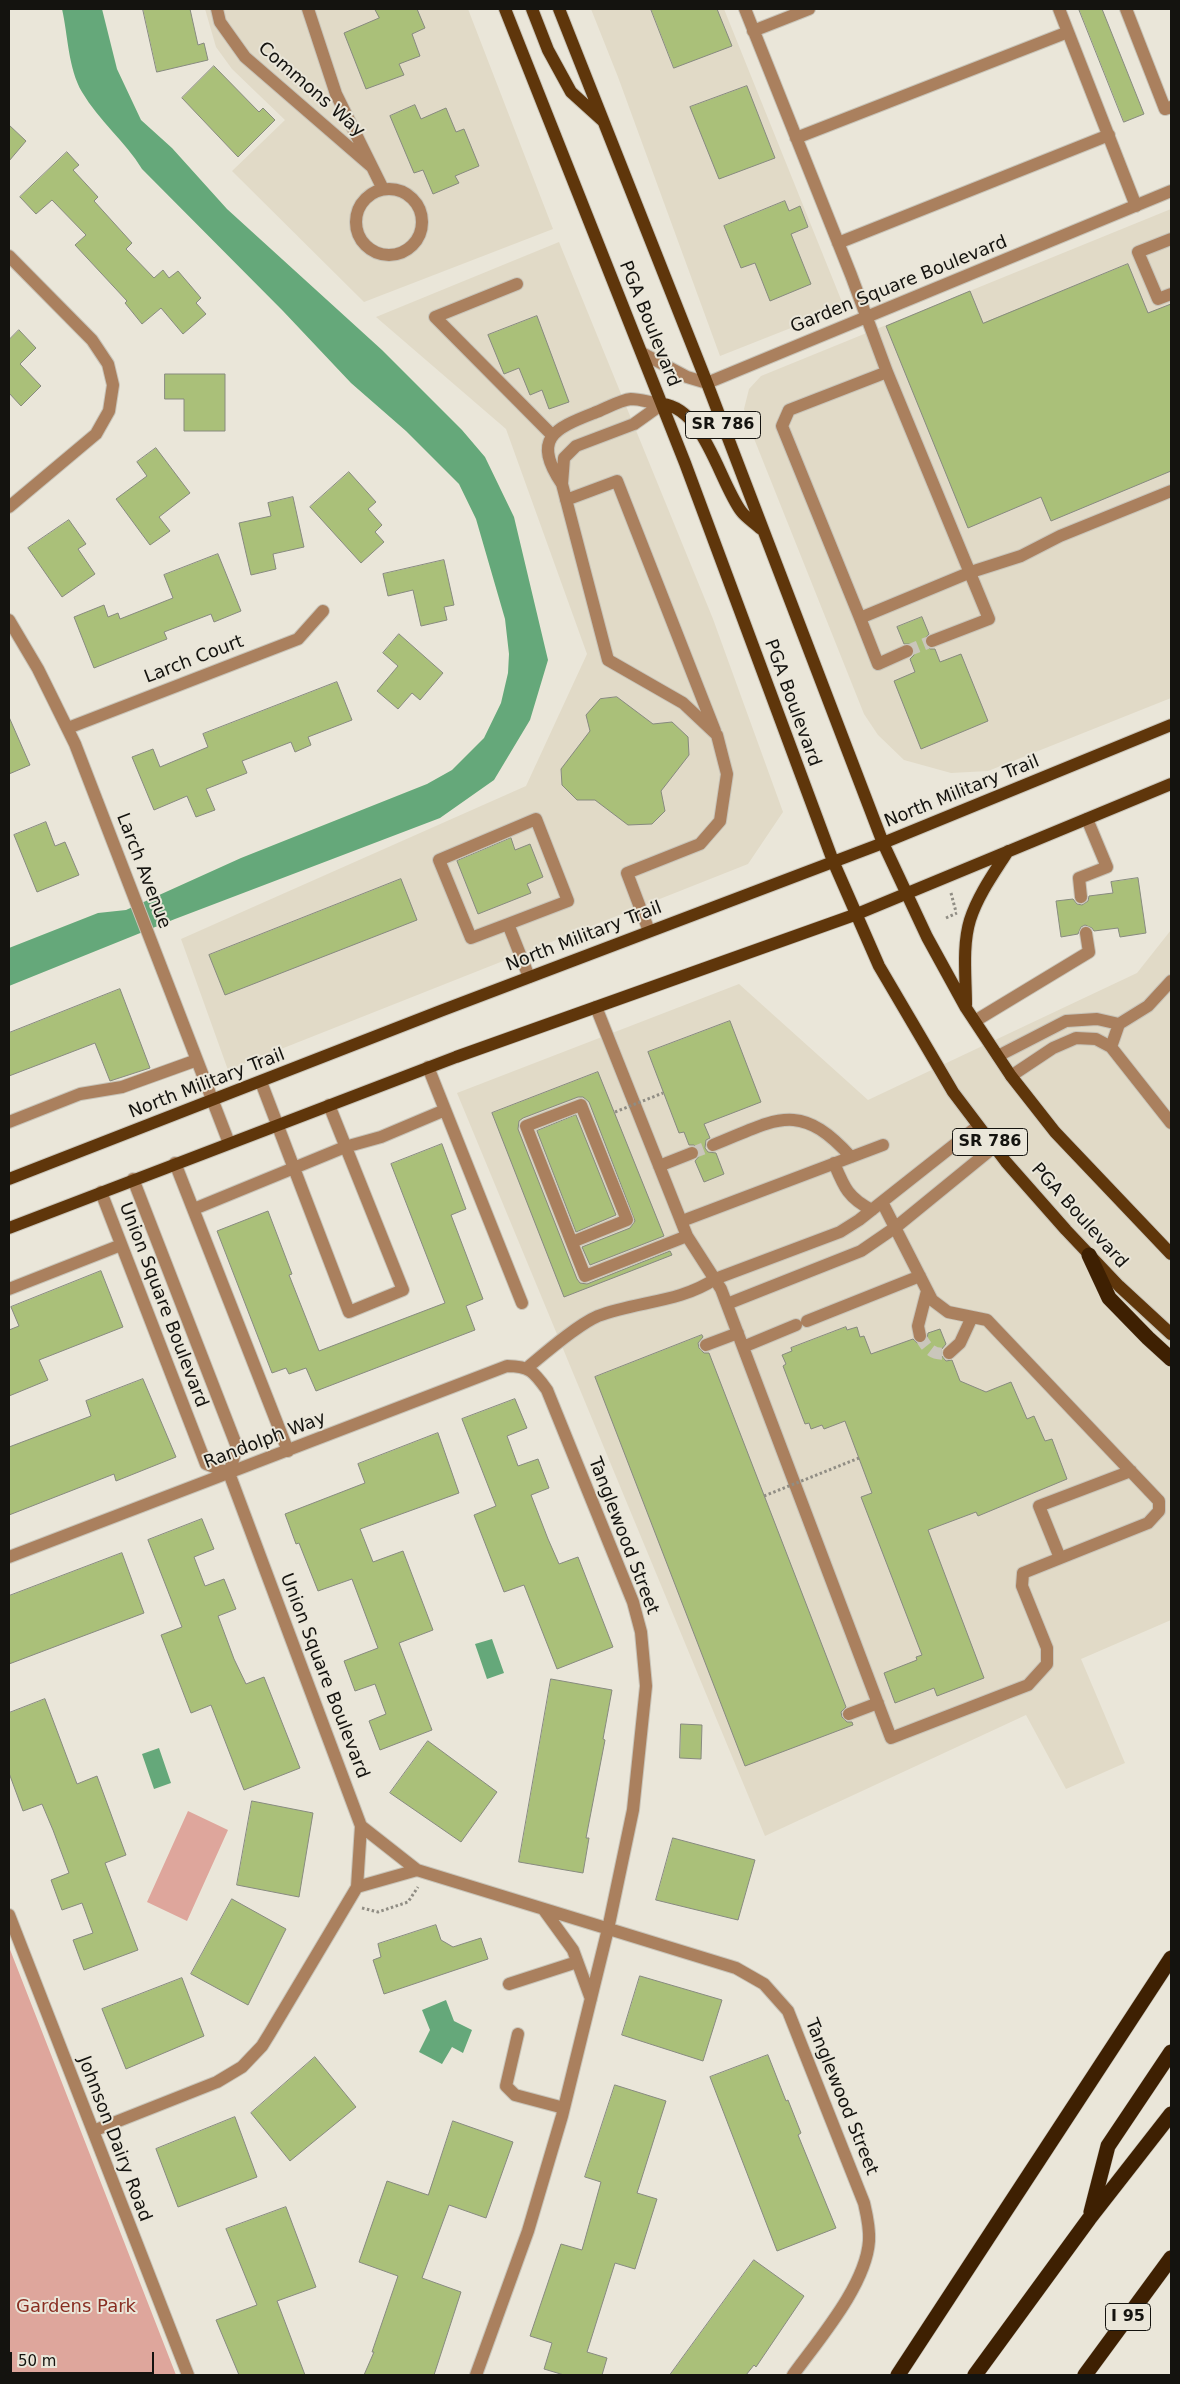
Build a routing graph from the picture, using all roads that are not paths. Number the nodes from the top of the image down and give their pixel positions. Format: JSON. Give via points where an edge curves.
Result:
{"nodes":[{"id":1,"x":217,"y":9,"type":"edge"},
{"id":2,"x":308,"y":9,"type":"edge"},
{"id":3,"x":506,"y":9,"type":"edge"},
{"id":4,"x":532,"y":9,"type":"edge"},
{"id":5,"x":559,"y":9,"type":"edge"},
{"id":6,"x":744,"y":9,"type":"edge"},
{"id":7,"x":809,"y":9,"type":"edge"},
{"id":8,"x":1059,"y":9,"type":"edge"},
{"id":9,"x":1126,"y":9,"type":"edge"},
{"id":10,"x":754,"y":31,"type":"junction"},
{"id":11,"x":1068,"y":32,"type":"junction"},
{"id":12,"x":1171,"y":107,"type":"edge"},
{"id":13,"x":604,"y":123,"type":"junction"},
{"id":14,"x":1109,"y":135,"type":"junction"},
{"id":15,"x":796,"y":138,"type":"junction"},
{"id":16,"x":372,"y":167,"type":"junction"},
{"id":17,"x":383,"y":189,"type":"junction"},
{"id":18,"x":1171,"y":191,"type":"edge"},
{"id":19,"x":1136,"y":206,"type":"junction"},
{"id":20,"x":1171,"y":239,"type":"edge"},
{"id":21,"x":838,"y":242,"type":"junction"},
{"id":22,"x":9,"y":256,"type":"edge"},
{"id":23,"x":517,"y":284,"type":"dead end"},
{"id":24,"x":1171,"y":294,"type":"edge"},
{"id":25,"x":866,"y":318,"type":"junction"},
{"id":26,"x":642,"y":353,"type":"junction"},
{"id":27,"x":887,"y":372,"type":"junction"},
{"id":28,"x":707,"y":383,"type":"junction"},
{"id":29,"x":662,"y":404,"type":"junction"},
{"id":30,"x":552,"y":435,"type":"junction"},
{"id":31,"x":562,"y":484,"type":"junction"},
{"id":32,"x":1171,"y":491,"type":"edge"},
{"id":33,"x":566,"y":500,"type":"junction"},
{"id":34,"x":9,"y":507,"type":"edge"},
{"id":35,"x":763,"y":530,"type":"junction"},
{"id":36,"x":971,"y":572,"type":"junction"},
{"id":37,"x":323,"y":611,"type":"dead end"},
{"id":38,"x":860,"y":618,"type":"junction"},
{"id":39,"x":9,"y":620,"type":"edge"},
{"id":40,"x":932,"y":641,"type":"tunnel mouth"},
{"id":41,"x":907,"y":651,"type":"tunnel mouth"},
{"id":42,"x":1171,"y":725,"type":"edge"},
{"id":43,"x":68,"y":728,"type":"junction"},
{"id":44,"x":717,"y":735,"type":"junction"},
{"id":45,"x":1171,"y":784,"type":"edge"},
{"id":46,"x":1086,"y":819,"type":"junction"},
{"id":47,"x":883,"y":843,"type":"junction"},
{"id":48,"x":1008,"y":851,"type":"junction"},
{"id":49,"x":833,"y":861,"type":"junction"},
{"id":50,"x":907,"y":893,"type":"junction"},
{"id":51,"x":1081,"y":898,"type":"dead end"},
{"id":52,"x":857,"y":914,"type":"junction"},
{"id":53,"x":508,"y":924,"type":"junction"},
{"id":54,"x":649,"y":931,"type":"junction"},
{"id":55,"x":1086,"y":933,"type":"dead end"},
{"id":56,"x":529,"y":977,"type":"junction"},
{"id":57,"x":1169,"y":988,"type":"edge"},
{"id":58,"x":596,"y":1007,"type":"junction"},
{"id":59,"x":966,"y":1008,"type":"junction"},
{"id":60,"x":976,"y":1021,"type":"junction"},
{"id":61,"x":1119,"y":1024,"type":"junction"},
{"id":62,"x":1111,"y":1046,"type":"junction"},
{"id":63,"x":998,"y":1056,"type":"junction"},
{"id":64,"x":197,"y":1060,"type":"junction"},
{"id":65,"x":428,"y":1067,"type":"junction"},
{"id":66,"x":1012,"y":1076,"type":"junction"},
{"id":67,"x":261,"y":1082,"type":"junction"},
{"id":68,"x":213,"y":1101,"type":"junction"},
{"id":69,"x":329,"y":1105,"type":"junction"},
{"id":70,"x":445,"y":1110,"type":"junction"},
{"id":71,"x":9,"y":1122,"type":"edge"},
{"id":72,"x":1171,"y":1123,"type":"edge"},
{"id":73,"x":277,"y":1124,"type":"junction"},
{"id":74,"x":978,"y":1126,"type":"junction"},
{"id":75,"x":229,"y":1142,"type":"junction"},
{"id":76,"x":883,"y":1144,"type":"dead end"},
{"id":77,"x":713,"y":1145,"type":"tunnel mouth"},
{"id":78,"x":345,"y":1147,"type":"junction"},
{"id":79,"x":994,"y":1147,"type":"junction"},
{"id":80,"x":692,"y":1153,"type":"tunnel mouth"},
{"id":81,"x":851,"y":1157,"type":"junction"},
{"id":82,"x":176,"y":1163,"type":"junction"},
{"id":83,"x":834,"y":1163,"type":"junction"},
{"id":84,"x":659,"y":1166,"type":"junction"},
{"id":85,"x":294,"y":1169,"type":"junction"},
{"id":86,"x":9,"y":1179,"type":"edge"},
{"id":87,"x":133,"y":1179,"type":"junction"},
{"id":88,"x":100,"y":1192,"type":"junction"},
{"id":89,"x":877,"y":1206,"type":"junction"},
{"id":90,"x":194,"y":1209,"type":"junction"},
{"id":91,"x":682,"y":1221,"type":"junction"},
{"id":92,"x":896,"y":1227,"type":"junction"},
{"id":93,"x":9,"y":1228,"type":"edge"},
{"id":94,"x":687,"y":1236,"type":"junction"},
{"id":95,"x":572,"y":1242,"type":"junction"},
{"id":96,"x":121,"y":1245,"type":"junction"},
{"id":97,"x":1171,"y":1254,"type":"edge"},
{"id":98,"x":1089,"y":1255,"type":"junction"},
{"id":99,"x":920,"y":1276,"type":"junction"},
{"id":100,"x":715,"y":1279,"type":"junction"},
{"id":101,"x":9,"y":1289,"type":"edge"},
{"id":102,"x":927,"y":1291,"type":"junction"},
{"id":103,"x":522,"y":1303,"type":"dead end"},
{"id":104,"x":727,"y":1304,"type":"junction"},
{"id":105,"x":972,"y":1317,"type":"junction"},
{"id":106,"x":738,"y":1333,"type":"junction"},
{"id":107,"x":1171,"y":1334,"type":"edge"},
{"id":108,"x":920,"y":1336,"type":"dead end"},
{"id":109,"x":706,"y":1345,"type":"dead end"},
{"id":110,"x":743,"y":1347,"type":"junction"},
{"id":111,"x":950,"y":1352,"type":"dead end"},
{"id":112,"x":1171,"y":1359,"type":"edge"},
{"id":113,"x":530,"y":1370,"type":"junction"},
{"id":114,"x":288,"y":1450,"type":"junction"},
{"id":115,"x":1130,"y":1471,"type":"junction"},
{"id":116,"x":229,"y":1473,"type":"junction"},
{"id":117,"x":9,"y":1557,"type":"edge"},
{"id":118,"x":1060,"y":1558,"type":"junction"},
{"id":119,"x":878,"y":1703,"type":"junction"},
{"id":120,"x":849,"y":1714,"type":"dead end"},
{"id":121,"x":361,"y":1826,"type":"junction"},
{"id":122,"x":422,"y":1872,"type":"junction"},
{"id":123,"x":357,"y":1887,"type":"junction"},
{"id":124,"x":544,"y":1910,"type":"junction"},
{"id":125,"x":9,"y":1915,"type":"edge"},
{"id":126,"x":608,"y":1929,"type":"junction"},
{"id":127,"x":1171,"y":1958,"type":"edge"},
{"id":128,"x":577,"y":1962,"type":"junction"},
{"id":129,"x":509,"y":1984,"type":"dead end"},
{"id":130,"x":591,"y":1999,"type":"junction"},
{"id":131,"x":518,"y":2034,"type":"dead end"},
{"id":132,"x":1171,"y":2052,"type":"edge"},
{"id":133,"x":564,"y":2108,"type":"junction"},
{"id":134,"x":1171,"y":2114,"type":"edge"},
{"id":135,"x":92,"y":2131,"type":"junction"},
{"id":136,"x":1089,"y":2219,"type":"junction"},
{"id":137,"x":1171,"y":2258,"type":"edge"},
{"id":138,"x":188,"y":2375,"type":"edge"},
{"id":139,"x":476,"y":2375,"type":"edge"},
{"id":140,"x":793,"y":2375,"type":"edge"},
{"id":141,"x":898,"y":2375,"type":"edge"},
{"id":142,"x":975,"y":2375,"type":"edge"},
{"id":143,"x":1085,"y":2375,"type":"edge"}],
"edges":[{"from":1,"to":16,"type":"street","name":"Commons Way","via":[[220,22],[245,57]]},
{"from":2,"to":16,"type":"street","name":"Commons Way","via":[[336,94]]},
{"from":3,"to":26,"type":"main road","name":"PGA Boulevard","number":"SR 786"},
{"from":4,"to":13,"type":"main road","via":[[548,50],[571,92]]},
{"from":5,"to":13,"type":"main road","name":"PGA Boulevard","number":"SR 786"},
{"from":6,"to":10,"type":"street"},
{"from":7,"to":10,"type":"street"},
{"from":8,"to":11,"type":"street"},
{"from":9,"to":12,"type":"street","via":[[1165,109]]},
{"from":10,"to":15,"type":"street"},
{"from":11,"to":14,"type":"street"},
{"from":11,"to":15,"type":"street"},
{"from":13,"to":28,"type":"main road","name":"PGA Boulevard","number":"SR 786"},
{"from":14,"to":19,"type":"street"},
{"from":14,"to":21,"type":"street"},
{"from":15,"to":21,"type":"street"},
{"from":16,"to":17,"type":"street","name":"Commons Way"},
{"from":17,"to":17,"type":"street","via":[[362,203],[357,215],[357,228],[370,249],[382,254],[395,254],[407,250],[416,240],[422,229],[422,216],[408,194],[396,189]]},
{"from":18,"to":19,"type":"street","name":"Garden Square Boulevard"},
{"from":19,"to":25,"type":"street","name":"Garden Square Boulevard"},
{"from":20,"to":24,"type":"street","via":[[1138,252],[1158,299]]},
{"from":21,"to":25,"type":"street"},
{"from":22,"to":34,"type":"street","via":[[102,352],[113,385],[109,411],[96,434]]},
{"from":23,"to":30,"type":"street","via":[[435,317]]},
{"from":25,"to":27,"type":"street"},
{"from":25,"to":28,"type":"street","name":"Garden Square Boulevard"},
{"from":26,"to":28,"type":"street","via":[[687,377]]},
{"from":26,"to":29,"type":"main road","name":"PGA Boulevard","number":"SR 786"},
{"from":27,"to":36,"type":"street"},
{"from":27,"to":38,"type":"street","via":[[789,410],[782,426]]},
{"from":28,"to":35,"type":"main road","name":"PGA Boulevard","number":"SR 786"},
{"from":29,"to":30,"type":"street","via":[[630,399],[564,425]]},
{"from":29,"to":31,"type":"street","via":[[634,424],[576,446],[564,458]]},
{"from":29,"to":35,"type":"main road","via":[[690,419],[696,426],[706,439],[721,476],[742,512]]},
{"from":29,"to":49,"type":"main road","name":"PGA Boulevard","number":"SR 786"},
{"from":30,"to":31,"type":"street","via":[[547,452],[550,466]]},
{"from":31,"to":33,"type":"street"},
{"from":32,"to":36,"type":"street","via":[[1060,536],[1021,556]]},
{"from":33,"to":44,"type":"street","via":[[608,660],[683,703]]},
{"from":33,"to":44,"type":"street","via":[[616,481]]},
{"from":35,"to":47,"type":"main road","name":"PGA Boulevard","number":"SR 786"},
{"from":36,"to":38,"type":"street"},
{"from":36,"to":40,"type":"street","via":[[989,619]]},
{"from":37,"to":43,"type":"street","name":"Larch Court","via":[[298,639]]},
{"from":38,"to":41,"type":"street","via":[[878,664]]},
{"from":39,"to":43,"type":"street","name":"Larch Avenue"},
{"from":42,"to":47,"type":"main road","name":"North Military Trail"},
{"from":43,"to":64,"type":"street","name":"Larch Avenue"},
{"from":44,"to":54,"type":"street","via":[[727,774],[720,821],[700,844],[627,873]]},
{"from":45,"to":46,"type":"main road"},
{"from":46,"to":48,"type":"main road"},
{"from":46,"to":51,"type":"street","via":[[1107,867],[1079,878]]},
{"from":47,"to":49,"type":"main road","name":"North Military Trail"},
{"from":47,"to":50,"type":"main road","name":"PGA Boulevard","number":"SR 786"},
{"from":48,"to":50,"type":"main road"},
{"from":48,"to":59,"type":"main road","via":[[979,898],[970,921],[966,946]]},
{"from":49,"to":52,"type":"main road","name":"PGA Boulevard","number":"SR 786"},
{"from":49,"to":54,"type":"main road","name":"North Military Trail"},
{"from":50,"to":52,"type":"main road"},
{"from":50,"to":59,"type":"main road","name":"PGA Boulevard","number":"SR 786"},
{"from":52,"to":58,"type":"main road"},
{"from":52,"to":74,"type":"main road","name":"PGA Boulevard","number":"SR 786","via":[[879,966],[952,1092]]},
{"from":53,"to":53,"type":"street","via":[[568,901],[536,819],[438,860],[471,938]]},
{"from":53,"to":56,"type":"street"},
{"from":54,"to":56,"type":"main road","name":"North Military Trail"},
{"from":55,"to":60,"type":"street","via":[[1089,952]]},
{"from":56,"to":67,"type":"main road","name":"North Military Trail"},
{"from":57,"to":61,"type":"street"},
{"from":58,"to":65,"type":"main road"},
{"from":58,"to":84,"type":"street"},
{"from":59,"to":60,"type":"main road","name":"PGA Boulevard","number":"SR 786"},
{"from":60,"to":63,"type":"main road","name":"PGA Boulevard","number":"SR 786"},
{"from":61,"to":62,"type":"street"},
{"from":61,"to":63,"type":"street","via":[[1097,1019],[1066,1021]]},
{"from":62,"to":66,"type":"street","via":[[1096,1039],[1076,1038],[1054,1048]]},
{"from":62,"to":72,"type":"street"},
{"from":63,"to":66,"type":"main road","name":"PGA Boulevard","number":"SR 786"},
{"from":64,"to":68,"type":"street","name":"Larch Avenue"},
{"from":64,"to":71,"type":"street","via":[[122,1087],[80,1094]]},
{"from":65,"to":69,"type":"main road"},
{"from":65,"to":70,"type":"street"},
{"from":66,"to":97,"type":"main road","name":"PGA Boulevard","number":"SR 786","via":[[1056,1132]]},
{"from":67,"to":68,"type":"main road","name":"North Military Trail"},
{"from":67,"to":73,"type":"street"},
{"from":68,"to":75,"type":"street","name":"Larch Avenue"},
{"from":68,"to":86,"type":"main road","name":"North Military Trail"},
{"from":69,"to":73,"type":"main road"},
{"from":69,"to":78,"type":"street"},
{"from":70,"to":78,"type":"street","via":[[381,1137]]},
{"from":70,"to":103,"type":"street"},
{"from":73,"to":75,"type":"main road"},
{"from":73,"to":85,"type":"street"},
{"from":74,"to":79,"type":"main road","name":"PGA Boulevard","number":"SR 786"},
{"from":74,"to":89,"type":"street"},
{"from":75,"to":82,"type":"main road"},
{"from":76,"to":81,"type":"street"},
{"from":77,"to":81,"type":"street","via":[[769,1122],[794,1118],[833,1137]]},
{"from":78,"to":85,"type":"street"},
{"from":78,"to":85,"type":"street","via":[[403,1290],[349,1312]]},
{"from":79,"to":92,"type":"street"},
{"from":79,"to":98,"type":"main road","name":"PGA Boulevard","number":"SR 786"},
{"from":80,"to":84,"type":"street"},
{"from":81,"to":83,"type":"street"},
{"from":82,"to":87,"type":"main road"},
{"from":82,"to":90,"type":"street"},
{"from":83,"to":89,"type":"street","via":[[844,1187],[855,1201]]},
{"from":83,"to":91,"type":"street"},
{"from":84,"to":91,"type":"street"},
{"from":85,"to":90,"type":"street"},
{"from":87,"to":88,"type":"main road"},
{"from":87,"to":116,"type":"street","name":"Union Square Boulevard","via":[[237,1446]]},
{"from":88,"to":93,"type":"main road"},
{"from":88,"to":96,"type":"street","name":"Union Square Boulevard"},
{"from":89,"to":92,"type":"street"},
{"from":89,"to":100,"type":"street","via":[[840,1232]]},
{"from":90,"to":114,"type":"street"},
{"from":91,"to":94,"type":"street"},
{"from":92,"to":99,"type":"street"},
{"from":92,"to":104,"type":"street","via":[[861,1251]]},
{"from":94,"to":95,"type":"street","via":[[585,1276]]},
{"from":94,"to":100,"type":"street"},
{"from":95,"to":95,"type":"street","via":[[526,1126],[581,1105],[627,1220]]},
{"from":96,"to":101,"type":"street"},
{"from":96,"to":116,"type":"street","name":"Union Square Boulevard","via":[[206,1464]]},
{"from":98,"to":107,"type":"main road","name":"PGA Boulevard","number":"SR 786"},
{"from":98,"to":112,"type":"highway","via":[[1109,1298]]},
{"from":99,"to":102,"type":"street"},
{"from":99,"to":110,"type":"street"},
{"from":100,"to":104,"type":"street"},
{"from":100,"to":113,"type":"street","via":[[697,1291],[597,1317],[553,1346]]},
{"from":102,"to":105,"type":"street","via":[[932,1300],[948,1312]]},
{"from":102,"to":108,"type":"street","via":[[918,1326]]},
{"from":104,"to":106,"type":"street"},
{"from":105,"to":111,"type":"street","via":[[960,1343]]},
{"from":105,"to":115,"type":"street","via":[[987,1320]]},
{"from":106,"to":109,"type":"street"},
{"from":106,"to":110,"type":"street"},
{"from":110,"to":119,"type":"street"},
{"from":113,"to":114,"type":"street","name":"Randolph Way","via":[[506,1366]]},
{"from":113,"to":126,"type":"street","name":"Tanglewood Street","via":[[547,1390],[633,1602],[641,1632],[646,1686],[633,1810]]},
{"from":114,"to":116,"type":"street","name":"Randolph Way"},
{"from":115,"to":118,"type":"street","via":[[1039,1506]]},
{"from":115,"to":118,"type":"street","via":[[1159,1501],[1159,1511],[1148,1523]]},
{"from":116,"to":117,"type":"street","name":"Randolph Way"},
{"from":116,"to":121,"type":"street","name":"Union Square Boulevard"},
{"from":118,"to":119,"type":"street","via":[[1022,1573],[1022,1586],[1047,1648],[1047,1664],[1028,1685],[891,1738]]},
{"from":119,"to":120,"type":"street"},
{"from":121,"to":122,"type":"street"},
{"from":121,"to":123,"type":"street"},
{"from":122,"to":123,"type":"street"},
{"from":122,"to":124,"type":"street"},
{"from":123,"to":135,"type":"street","via":[[262,2046],[242,2067],[217,2082]]},
{"from":124,"to":126,"type":"street"},
{"from":124,"to":128,"type":"street","via":[[573,1950]]},
{"from":125,"to":135,"type":"street","name":"Johnson Dairy Road"},
{"from":126,"to":130,"type":"street","name":"Tanglewood Street"},
{"from":126,"to":140,"type":"street","name":"Tanglewood Street","via":[[750,1975],[780,2000],[794,2023],[864,2203],[869,2229],[867,2256],[856,2286]]},
{"from":127,"to":141,"type":"highway"},
{"from":128,"to":129,"type":"street"},
{"from":128,"to":130,"type":"street"},
{"from":130,"to":133,"type":"street","name":"Tanglewood Street"},
{"from":131,"to":133,"type":"street","via":[[506,2086],[515,2095]]},
{"from":132,"to":136,"type":"highway","via":[[1108,2146]]},
{"from":133,"to":139,"type":"street","name":"Tanglewood Street","via":[[528,2231]]},
{"from":134,"to":136,"type":"highway"},
{"from":135,"to":138,"type":"street","name":"Johnson Dairy Road"},
{"from":136,"to":142,"type":"highway"},
{"from":137,"to":143,"type":"highway","number":"I 95"}]}
